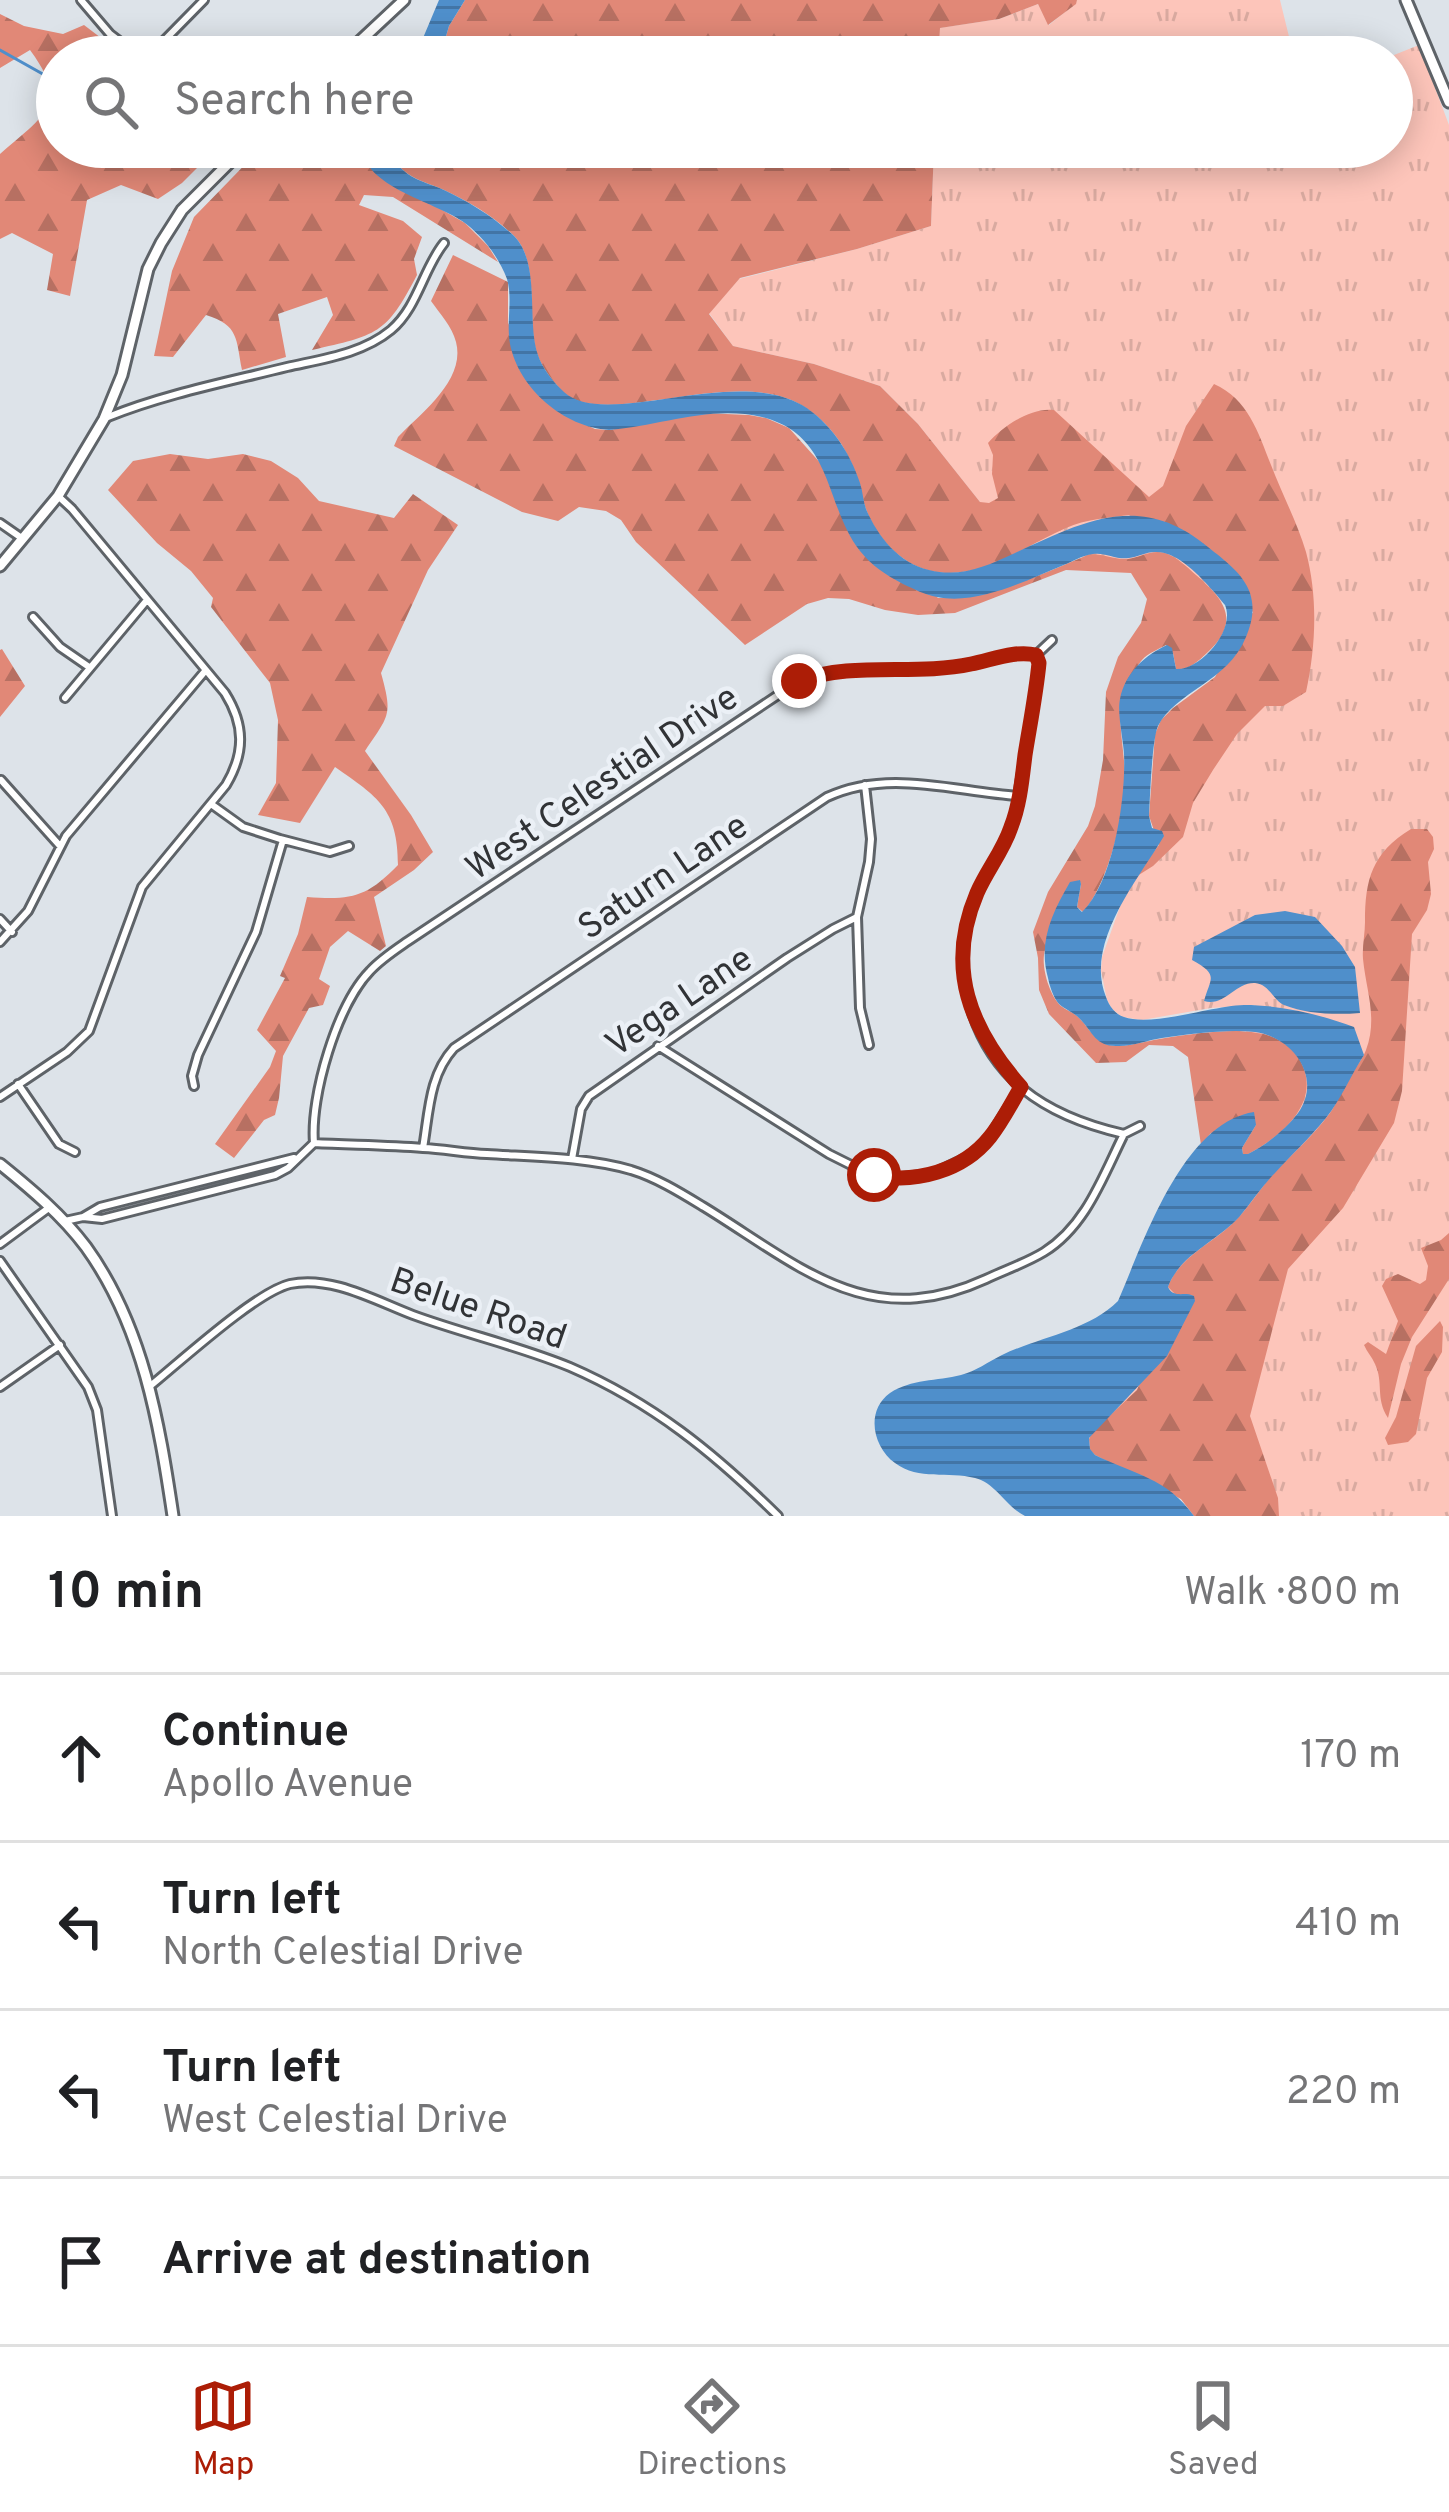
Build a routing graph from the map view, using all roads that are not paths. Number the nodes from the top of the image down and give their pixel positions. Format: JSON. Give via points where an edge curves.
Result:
{"nodes":[{"id":1,"x":81,"y":0,"type":"edge"},
{"id":2,"x":204,"y":0,"type":"edge"},
{"id":3,"x":404,"y":0,"type":"edge"},
{"id":4,"x":1406,"y":0,"type":"edge"},
{"id":5,"x":113,"y":36,"type":"edge"},
{"id":6,"x":166,"y":36,"type":"edge"},
{"id":7,"x":365,"y":36,"type":"edge"},
{"id":8,"x":1449,"y":102,"type":"edge"},
{"id":9,"x":224,"y":168,"type":"edge"},
{"id":10,"x":444,"y":243,"type":"dead end"},
{"id":11,"x":104,"y":419,"type":"junction"},
{"id":12,"x":58,"y":496,"type":"junction"},
{"id":13,"x":0,"y":524,"type":"edge"},
{"id":14,"x":23,"y":538,"type":"junction"},
{"id":15,"x":0,"y":566,"type":"edge"},
{"id":16,"x":147,"y":600,"type":"junction"},
{"id":17,"x":33,"y":617,"type":"dead end"},
{"id":18,"x":1052,"y":640,"type":"dead end"},
{"id":19,"x":1036,"y":655,"type":"junction"},
{"id":20,"x":89,"y":668,"type":"junction"},
{"id":21,"x":206,"y":670,"type":"junction"},
{"id":22,"x":64,"y":698,"type":"dead end"},
{"id":23,"x":1,"y":779,"type":"edge"},
{"id":24,"x":865,"y":785,"type":"junction"},
{"id":25,"x":1019,"y":796,"type":"junction"},
{"id":26,"x":211,"y":804,"type":"junction"},
{"id":27,"x":283,"y":840,"type":"junction"},
{"id":28,"x":61,"y":845,"type":"junction"},
{"id":29,"x":349,"y":846,"type":"dead end"},
{"id":30,"x":856,"y":917,"type":"junction"},
{"id":31,"x":0,"y":919,"type":"edge"},
{"id":32,"x":11,"y":932,"type":"junction"},
{"id":33,"x":0,"y":942,"type":"edge"},
{"id":34,"x":658,"y":1046,"type":"junction"},
{"id":35,"x":868,"y":1046,"type":"dead end"},
{"id":36,"x":19,"y":1084,"type":"junction"},
{"id":37,"x":194,"y":1086,"type":"dead end"},
{"id":38,"x":1021,"y":1087,"type":"junction"},
{"id":39,"x":0,"y":1097,"type":"edge"},
{"id":40,"x":1140,"y":1126,"type":"dead end"},
{"id":41,"x":1124,"y":1134,"type":"junction"},
{"id":42,"x":314,"y":1142,"type":"junction"},
{"id":43,"x":423,"y":1148,"type":"junction"},
{"id":44,"x":75,"y":1152,"type":"dead end"},
{"id":45,"x":572,"y":1160,"type":"junction"},
{"id":46,"x":0,"y":1164,"type":"edge"},
{"id":47,"x":50,"y":1207,"type":"junction"},
{"id":48,"x":64,"y":1222,"type":"junction"},
{"id":49,"x":0,"y":1244,"type":"edge"},
{"id":50,"x":0,"y":1261,"type":"edge"},
{"id":51,"x":60,"y":1345,"type":"junction"},
{"id":52,"x":0,"y":1387,"type":"edge"},
{"id":53,"x":149,"y":1387,"type":"junction"},
{"id":54,"x":112,"y":1516,"type":"edge"},
{"id":55,"x":173,"y":1516,"type":"edge"},
{"id":56,"x":778,"y":1516,"type":"edge"}],
"edges":[{"from":1,"to":5,"type":"street"},
{"from":2,"to":6,"type":"street"},
{"from":3,"to":7,"type":"street"},
{"from":4,"to":8,"type":"street"},
{"from":9,"to":11,"type":"street","via":[[160,242]]},
{"from":10,"to":11,"type":"street","via":[[406,314],[376,340]]},
{"from":11,"to":12,"type":"street"},
{"from":12,"to":14,"type":"street"},
{"from":12,"to":16,"type":"street"},
{"from":13,"to":14,"type":"street"},
{"from":14,"to":15,"type":"street"},
{"from":16,"to":20,"type":"street"},
{"from":16,"to":21,"type":"street"},
{"from":17,"to":20,"type":"street"},
{"from":18,"to":19,"type":"street"},
{"from":19,"to":25,"type":"street"},
{"from":19,"to":42,"type":"street","name":"West Celestial Drive","via":[[799,681],[408,941],[369,972],[340,1017]]},
{"from":20,"to":22,"type":"street"},
{"from":21,"to":26,"type":"street","via":[[234,706],[242,732],[236,770]]},
{"from":21,"to":28,"type":"street"},
{"from":23,"to":28,"type":"street"},
{"from":24,"to":25,"type":"street","name":"Saturn Lane"},
{"from":24,"to":30,"type":"street","via":[[871,838]]},
{"from":24,"to":43,"type":"street","name":"Saturn Lane","via":[[827,797],[454,1048],[435,1078]]},
{"from":25,"to":38,"type":"street","via":[[1011,830],[971,908],[962,970],[979,1029]]},
{"from":26,"to":27,"type":"street","via":[[243,827]]},
{"from":26,"to":36,"type":"street","via":[[142,887],[89,1031]]},
{"from":27,"to":29,"type":"street","via":[[330,852]]},
{"from":27,"to":37,"type":"street","via":[[256,932],[198,1055]]},
{"from":28,"to":32,"type":"street"},
{"from":30,"to":34,"type":"street","name":"Vega Lane"},
{"from":30,"to":35,"type":"street"},
{"from":31,"to":32,"type":"street"},
{"from":32,"to":33,"type":"street"},
{"from":34,"to":38,"type":"street","via":[[829,1154],[894,1178],[932,1174],[970,1156]]},
{"from":34,"to":45,"type":"street","name":"Vega Lane","via":[[584,1102]]},
{"from":36,"to":39,"type":"street"},
{"from":36,"to":44,"type":"street","via":[[59,1144]]},
{"from":38,"to":41,"type":"street","via":[[1078,1120]]},
{"from":40,"to":41,"type":"street"},
{"from":41,"to":45,"type":"street","via":[[1086,1210],[1054,1245],[966,1288],[914,1300],[830,1284],[663,1183]]},
{"from":42,"to":43,"type":"street"},
{"from":42,"to":48,"type":"street","via":[[275,1175]]},
{"from":43,"to":45,"type":"street"},
{"from":46,"to":47,"type":"street"},
{"from":47,"to":48,"type":"street"},
{"from":47,"to":49,"type":"street"},
{"from":48,"to":53,"type":"street","via":[[113,1293]]},
{"from":50,"to":51,"type":"street"},
{"from":51,"to":52,"type":"street"},
{"from":51,"to":54,"type":"street","via":[[92,1397]]},
{"from":53,"to":55,"type":"street"},
{"from":53,"to":56,"type":"street","name":"Belue Road","via":[[268,1293],[291,1284],[333,1286],[594,1378],[694,1439]]}]}
